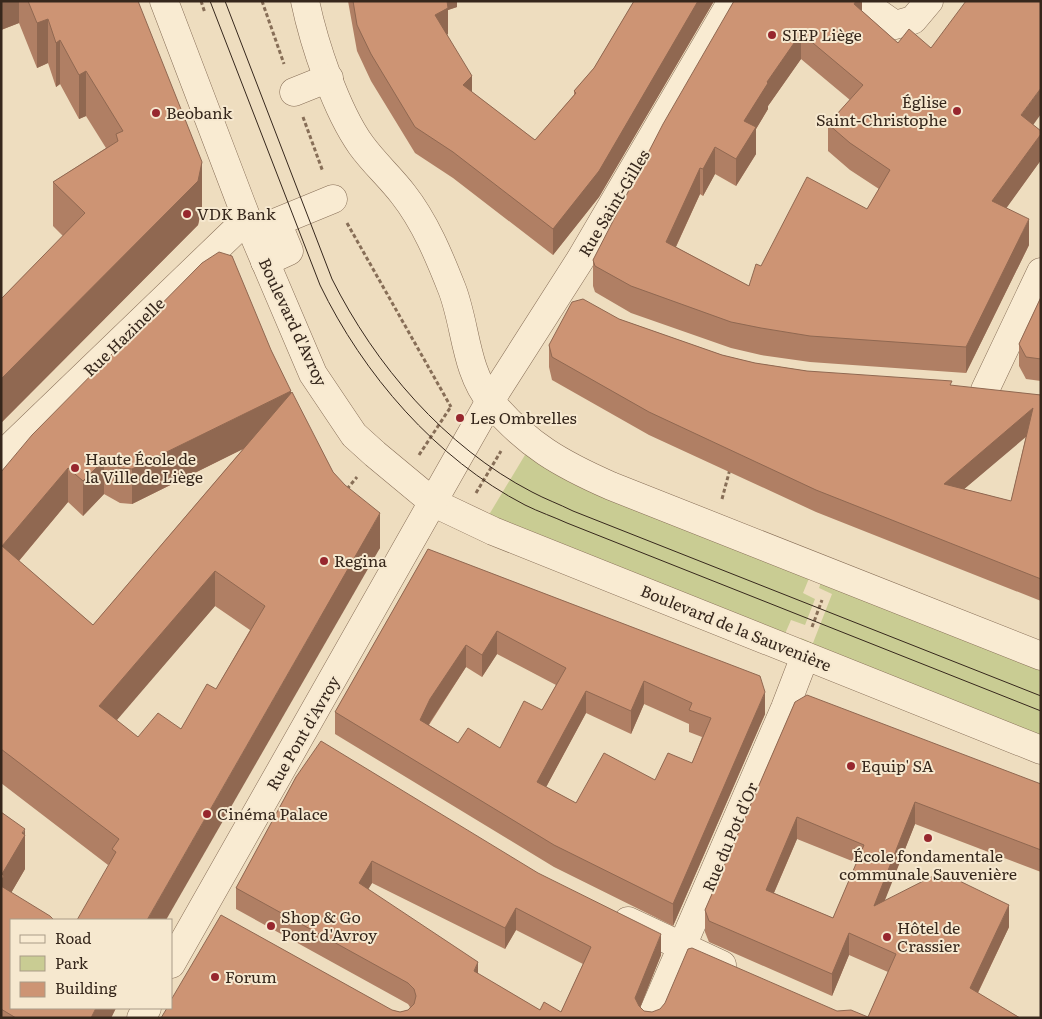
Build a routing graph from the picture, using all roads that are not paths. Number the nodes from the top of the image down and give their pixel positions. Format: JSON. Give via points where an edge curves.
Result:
{"nodes":[{"id":1,"x":164,"y":1,"type":"edge"},
{"id":2,"x":305,"y":1,"type":"edge"},
{"id":3,"x":732,"y":1,"type":"edge"},
{"id":4,"x":861,"y":1,"type":"edge"},
{"id":5,"x":929,"y":1,"type":"edge"},
{"id":6,"x":329,"y":78,"type":"junction"},
{"id":7,"x":294,"y":92,"type":"dead end"},
{"id":8,"x":333,"y":199,"type":"dead end"},
{"id":9,"x":247,"y":219,"type":"junction"},
{"id":10,"x":265,"y":262,"type":"junction"},
{"id":11,"x":1041,"y":272,"type":"edge"},
{"id":12,"x":561,"y":290,"type":"junction"},
{"id":13,"x":584,"y":304,"type":"edge"},
{"id":14,"x":957,"y":388,"type":"edge"},
{"id":15,"x":985,"y":390,"type":"junction"},
{"id":16,"x":484,"y":391,"type":"junction"},
{"id":17,"x":1013,"y":393,"type":"edge"},
{"id":18,"x":1,"y":456,"type":"edge"},
{"id":19,"x":434,"y":503,"type":"junction"},
{"id":20,"x":796,"y":652,"type":"junction"},
{"id":21,"x":1041,"y":656,"type":"edge"},
{"id":22,"x":1041,"y":750,"type":"edge"},
{"id":23,"x":203,"y":909,"type":"junction"},
{"id":24,"x":605,"y":910,"type":"edge"},
{"id":25,"x":228,"y":923,"type":"edge"},
{"id":26,"x":682,"y":948,"type":"junction"},
{"id":27,"x":172,"y":962,"type":"edge"},
{"id":28,"x":745,"y":975,"type":"edge"},
{"id":29,"x":651,"y":1018,"type":"edge"}],
"edges":[{"from":1,"to":9,"type":"street","name":"Boulevard d'Avroy"},
{"from":2,"to":6,"type":"street"},
{"from":3,"to":12,"type":"street","name":"Rue Saint-Gilles"},
{"from":4,"to":5,"type":"street","via":[[895,25],[913,20]]},
{"from":6,"to":7,"type":"street"},
{"from":6,"to":16,"type":"street","via":[[342,112],[361,145],[420,219],[456,299]]},
{"from":8,"to":10,"type":"street","via":[[277,222],[289,251]]},
{"from":9,"to":10,"type":"street","name":"Boulevard d'Avroy"},
{"from":9,"to":18,"type":"street","name":"Rue Hazinelle"},
{"from":10,"to":19,"type":"street","name":"Boulevard d'Avroy","via":[[313,374],[354,435]]},
{"from":11,"to":15,"type":"street"},
{"from":12,"to":13,"type":"street"},
{"from":12,"to":16,"type":"street","name":"Rue Saint-Gilles"},
{"from":14,"to":15,"type":"street"},
{"from":15,"to":17,"type":"street"},
{"from":16,"to":19,"type":"street"},
{"from":16,"to":21,"type":"street","via":[[536,447],[567,466]]},
{"from":19,"to":20,"type":"street","name":"Boulevard de la Sauvenière","via":[[493,531]]},
{"from":19,"to":23,"type":"street","name":"Rue Pont d'Avroy","via":[[311,738]]},
{"from":20,"to":22,"type":"street","name":"Boulevard de la Sauvenière"},
{"from":20,"to":26,"type":"street","name":"Rue du Pot d'Or","via":[[785,708]]},
{"from":23,"to":25,"type":"street"},
{"from":23,"to":27,"type":"street","name":"Rue Pont d'Avroy"},
{"from":24,"to":26,"type":"street"},
{"from":26,"to":28,"type":"street"},
{"from":26,"to":29,"type":"street","name":"Rue du Pot d'Or"}]}
